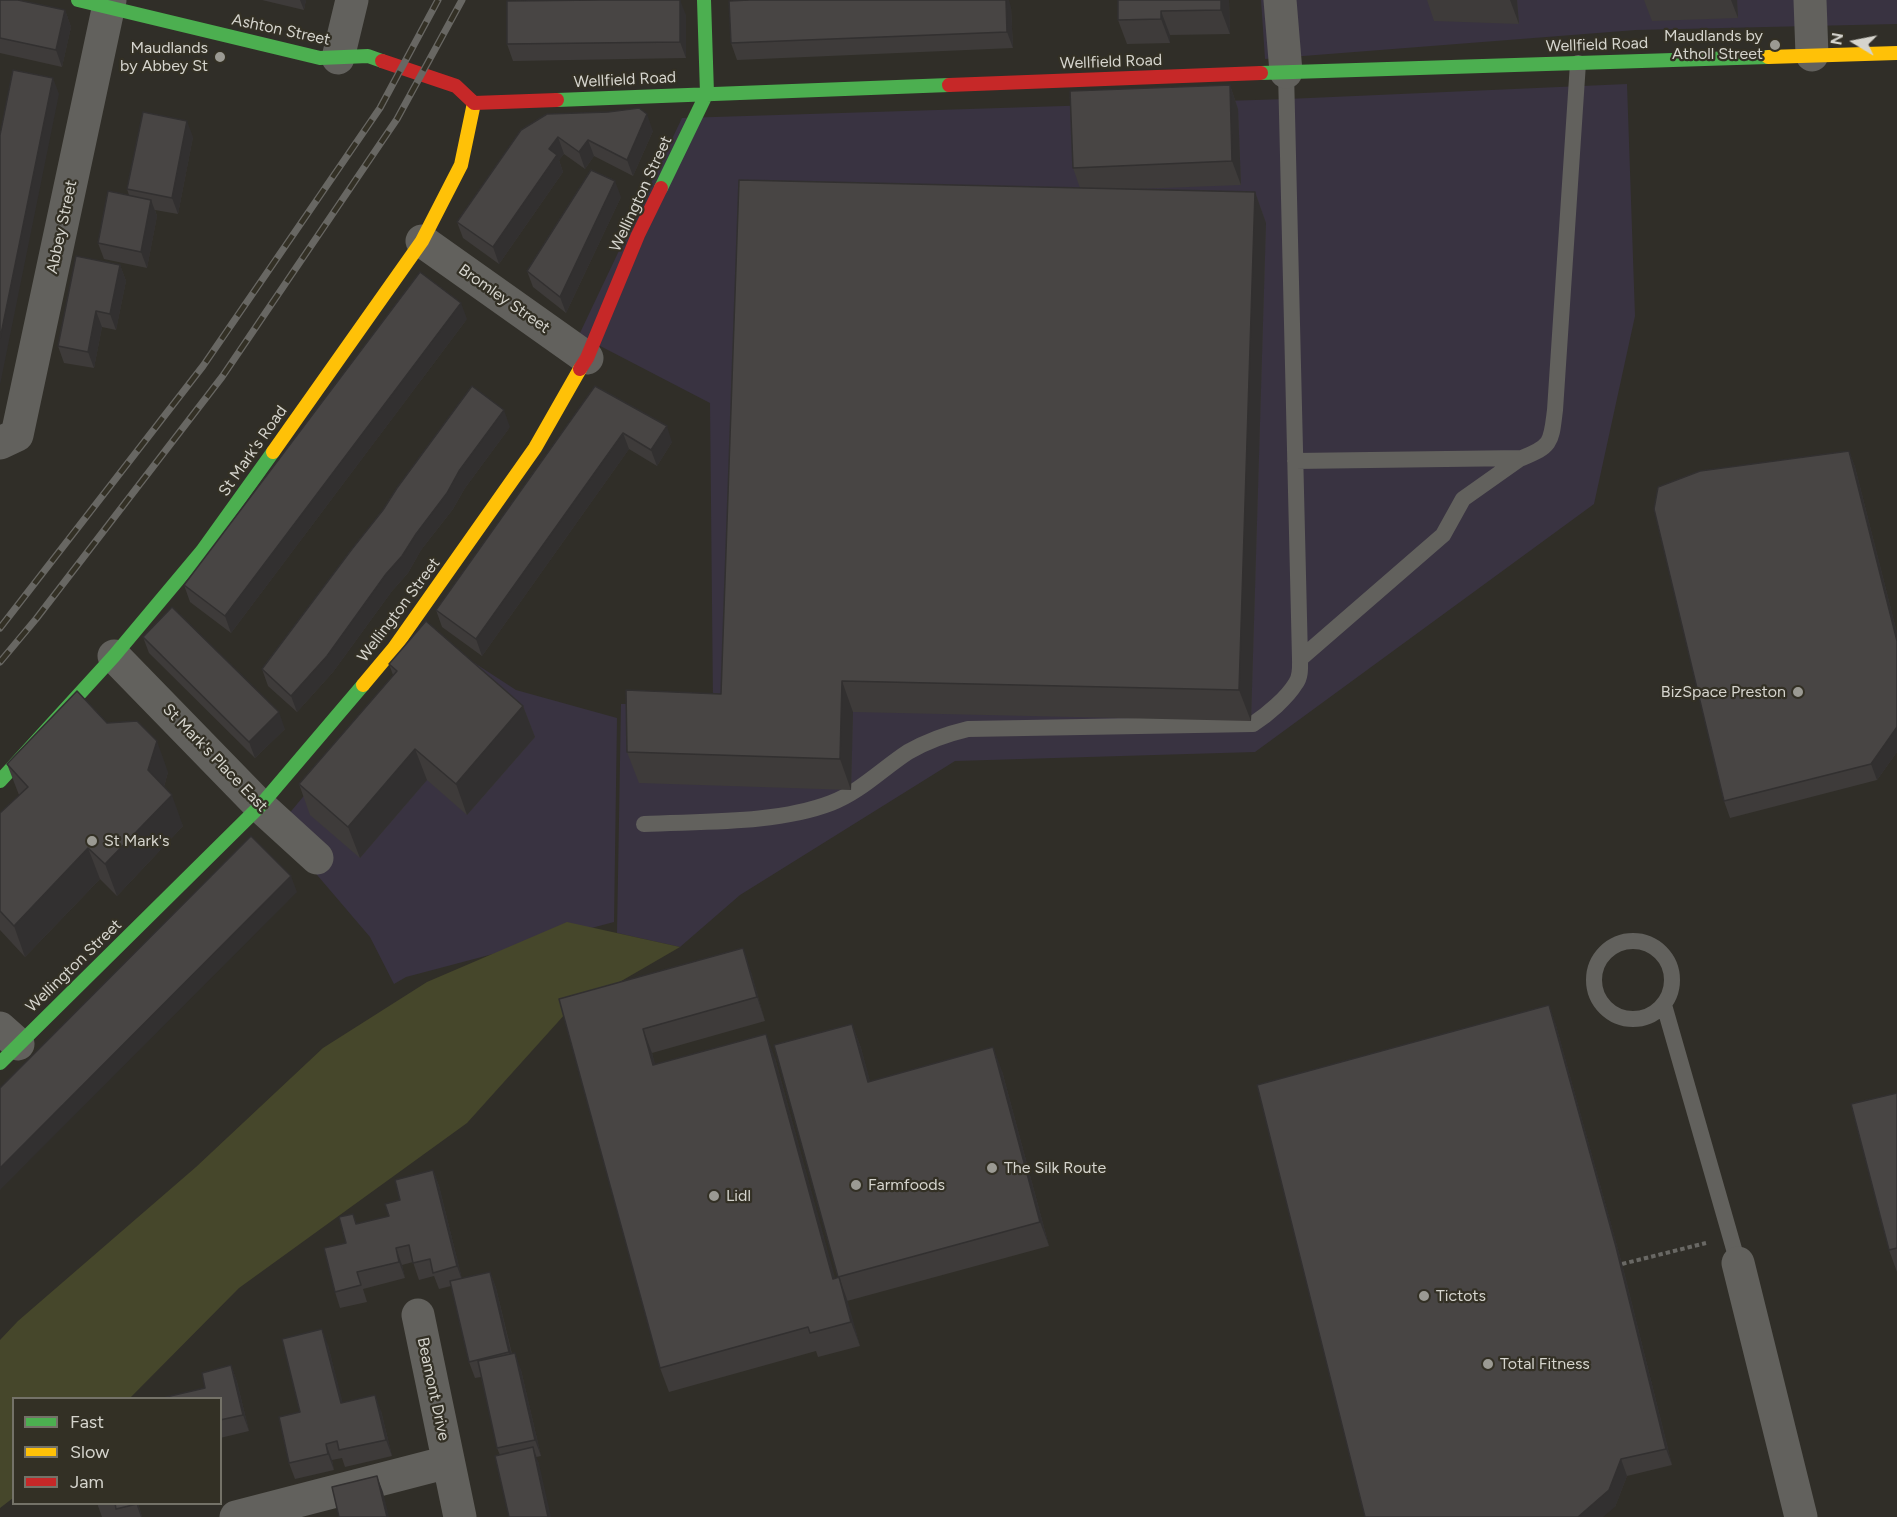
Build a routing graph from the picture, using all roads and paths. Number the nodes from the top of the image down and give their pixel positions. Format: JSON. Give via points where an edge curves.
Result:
{"nodes":[{"id":1,"x":352,"y":0,"type":"edge"},
{"id":2,"x":705,"y":0,"type":"edge"},
{"id":3,"x":1280,"y":0,"type":"edge"},
{"id":4,"x":1810,"y":0,"type":"edge"},
{"id":5,"x":99,"y":2,"type":"edge"},
{"id":6,"x":1897,"y":53,"type":"edge"},
{"id":7,"x":1812,"y":55,"type":"junction"},
{"id":8,"x":353,"y":57,"type":"junction"},
{"id":9,"x":1578,"y":63,"type":"junction"},
{"id":10,"x":1286,"y":72,"type":"junction"},
{"id":11,"x":707,"y":93,"type":"junction"},
{"id":12,"x":474,"y":104,"type":"junction"},
{"id":13,"x":422,"y":241,"type":"junction"},
{"id":14,"x":587,"y":358,"type":"junction"},
{"id":15,"x":0,"y":443,"type":"edge"},
{"id":16,"x":1522,"y":458,"type":"junction"},
{"id":17,"x":1295,"y":461,"type":"junction"},
{"id":18,"x":114,"y":656,"type":"junction"},
{"id":19,"x":1300,"y":659,"type":"junction"},
{"id":20,"x":0,"y":781,"type":"edge"},
{"id":21,"x":260,"y":806,"type":"junction"},
{"id":22,"x":644,"y":824,"type":"dead end"},
{"id":23,"x":317,"y":858,"type":"dead end"},
{"id":24,"x":1664,"y":1005,"type":"junction"},
{"id":25,"x":6,"y":1045,"type":"edge"},
{"id":26,"x":1735,"y":1248,"type":"junction"},
{"id":27,"x":1622,"y":1264,"type":"edge"},
{"id":28,"x":418,"y":1315,"type":"dead end"},
{"id":29,"x":448,"y":1462,"type":"junction"},
{"id":30,"x":236,"y":1517,"type":"edge"},
{"id":31,"x":460,"y":1517,"type":"edge"},
{"id":32,"x":1801,"y":1517,"type":"edge"}],
"edges":[{"from":1,"to":8,"type":"street"},
{"from":2,"to":11,"type":"street"},
{"from":3,"to":10,"type":"street"},
{"from":4,"to":7,"type":"street"},
{"from":5,"to":8,"type":"street","name":"Ashton Street","via":[[320,58]]},
{"from":5,"to":15,"type":"street","name":"Abbey Street","via":[[17,435]]},
{"from":6,"to":7,"type":"street","name":"Wellfield Road"},
{"from":7,"to":9,"type":"street","name":"Wellfield Road"},
{"from":8,"to":12,"type":"street","via":[[456,86]]},
{"from":9,"to":10,"type":"street","name":"Wellfield Road"},
{"from":9,"to":16,"type":"lane","via":[[1551,439],[1540,451]]},
{"from":10,"to":11,"type":"street","name":"Wellfield Road"},
{"from":10,"to":17,"type":"lane"},
{"from":11,"to":12,"type":"street","name":"Wellfield Road"},
{"from":11,"to":14,"type":"street","name":"Wellington Street","via":[[638,235]]},
{"from":12,"to":13,"type":"street","name":"St Mark's Road","via":[[461,165]]},
{"from":13,"to":14,"type":"street","name":"Bromley Street"},
{"from":13,"to":18,"type":"street","name":"St Mark's Road","via":[[202,551]]},
{"from":14,"to":21,"type":"street","name":"Wellington Street","via":[[535,448],[394,648]]},
{"from":16,"to":17,"type":"lane"},
{"from":16,"to":19,"type":"lane","via":[[1463,499],[1443,535]]},
{"from":17,"to":19,"type":"lane"},
{"from":18,"to":20,"type":"street","name":"St Mark's Road"},
{"from":18,"to":21,"type":"street","name":"St Mark's Place East"},
{"from":19,"to":22,"type":"lane","via":[[1296,683],[1266,716],[1253,724],[968,729],[941,736],[909,752],[855,791],[808,810],[772,817]]},
{"from":21,"to":23,"type":"street","name":"St Mark's Place East"},
{"from":21,"to":25,"type":"street","name":"Wellington Street"},
{"from":24,"to":24,"type":"lane","via":[[1645,1019],[1631,1020],[1607,1011],[1594,987],[1594,975],[1604,953],[1626,941],[1652,945],[1662,953],[1673,977],[1672,991]]},
{"from":24,"to":26,"type":"lane"},
{"from":26,"to":27,"type":"path","via":[[1676,1251]]},
{"from":26,"to":32,"type":"street"},
{"from":28,"to":29,"type":"street","name":"Beamont Drive"},
{"from":29,"to":30,"type":"street","name":"Beamont Drive"},
{"from":29,"to":31,"type":"street","name":"Beamont Drive"}]}
